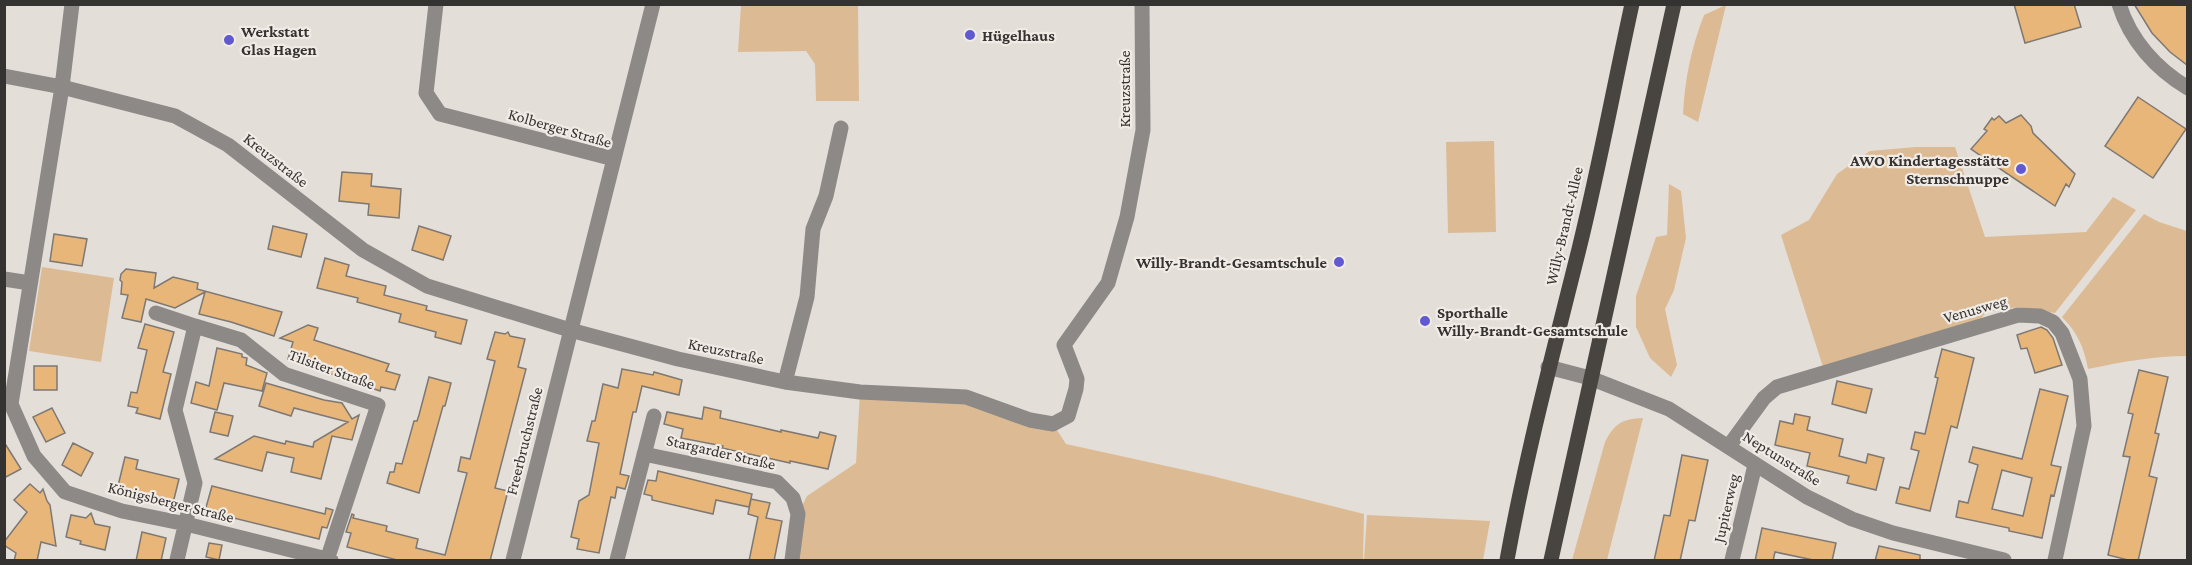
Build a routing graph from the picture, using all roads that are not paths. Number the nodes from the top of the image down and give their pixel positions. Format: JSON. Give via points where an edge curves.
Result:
{"nodes":[{"id":1,"x":72,"y":4,"type":"edge"},
{"id":2,"x":436,"y":4,"type":"edge"},
{"id":3,"x":653,"y":4,"type":"edge"},
{"id":4,"x":1142,"y":4,"type":"edge"},
{"id":5,"x":1632,"y":4,"type":"edge"},
{"id":6,"x":1674,"y":4,"type":"edge"},
{"id":7,"x":2119,"y":4,"type":"edge"},
{"id":8,"x":4,"y":76,"type":"edge"},
{"id":9,"x":62,"y":87,"type":"junction"},
{"id":10,"x":2187,"y":88,"type":"edge"},
{"id":11,"x":841,"y":128,"type":"dead end"},
{"id":12,"x":614,"y":159,"type":"junction"},
{"id":13,"x":4,"y":279,"type":"edge"},
{"id":14,"x":30,"y":283,"type":"junction"},
{"id":15,"x":156,"y":313,"type":"dead end"},
{"id":16,"x":195,"y":326,"type":"junction"},
{"id":17,"x":570,"y":330,"type":"junction"},
{"id":18,"x":1548,"y":367,"type":"junction"},
{"id":19,"x":1590,"y":378,"type":"junction"},
{"id":20,"x":785,"y":382,"type":"junction"},
{"id":21,"x":8,"y":406,"type":"edge"},
{"id":22,"x":654,"y":416,"type":"dead end"},
{"id":23,"x":1729,"y":446,"type":"junction"},
{"id":24,"x":644,"y":453,"type":"junction"},
{"id":25,"x":1755,"y":465,"type":"junction"},
{"id":26,"x":186,"y":524,"type":"junction"},
{"id":27,"x":1948,"y":555,"type":"edge"},
{"id":28,"x":328,"y":560,"type":"edge"},
{"id":29,"x":177,"y":561,"type":"edge"},
{"id":30,"x":513,"y":561,"type":"edge"},
{"id":31,"x":617,"y":561,"type":"edge"},
{"id":32,"x":792,"y":561,"type":"edge"},
{"id":33,"x":1508,"y":561,"type":"edge"},
{"id":34,"x":1551,"y":561,"type":"edge"},
{"id":35,"x":1732,"y":561,"type":"edge"},
{"id":36,"x":2004,"y":561,"type":"edge"},
{"id":37,"x":2055,"y":561,"type":"edge"}],
"edges":[{"from":1,"to":9,"type":"street","name":"Königsberger Straße"},
{"from":2,"to":12,"type":"street","name":"Kolberger Straße","via":[[426,93],[440,114]]},
{"from":3,"to":12,"type":"street"},
{"from":4,"to":20,"type":"street","name":"Kreuzstraße","via":[[1143,130],[1127,217],[1108,283],[1064,345],[1077,379],[1068,416],[1053,424],[966,397],[860,393]]},
{"from":5,"to":18,"type":"main road","name":"Willy-Brandt-Allee","via":[[1579,248]]},
{"from":6,"to":19,"type":"main road"},
{"from":7,"to":10,"type":"street","via":[[2138,44],[2162,70]]},
{"from":8,"to":9,"type":"street","name":"Kreuzstraße"},
{"from":9,"to":14,"type":"street","name":"Königsberger Straße"},
{"from":9,"to":17,"type":"street","name":"Kreuzstraße","via":[[175,116],[228,145],[363,250],[427,286]]},
{"from":11,"to":20,"type":"street","via":[[826,196],[813,229],[807,297]]},
{"from":12,"to":17,"type":"street","name":"Kolberger Straße"},
{"from":13,"to":14,"type":"street"},
{"from":14,"to":21,"type":"street","name":"Königsberger Straße"},
{"from":15,"to":16,"type":"street","name":"Tilsiter Straße"},
{"from":16,"to":26,"type":"street","via":[[175,410],[195,483]]},
{"from":16,"to":28,"type":"street","name":"Tilsiter Straße","via":[[241,340],[284,374],[378,405]]},
{"from":17,"to":20,"type":"street","name":"Kreuzstraße"},
{"from":17,"to":30,"type":"street","name":"Freerbruchstraße"},
{"from":18,"to":19,"type":"street","name":"Neptunstraße"},
{"from":18,"to":33,"type":"main road","name":"Willy-Brandt-Allee"},
{"from":19,"to":23,"type":"street","name":"Neptunstraße","via":[[1669,409]]},
{"from":19,"to":34,"type":"main road"},
{"from":21,"to":26,"type":"street","name":"Königsberger Straße","via":[[34,456],[65,492],[122,511]]},
{"from":22,"to":24,"type":"street","name":"Stargarder Straße"},
{"from":23,"to":25,"type":"street","name":"Neptunstraße"},
{"from":23,"to":37,"type":"street","name":"Venusweg","via":[[1764,398],[1777,387],[2018,315],[2040,316],[2053,322],[2062,333],[2080,379],[2083,401],[2084,426]]},
{"from":24,"to":31,"type":"street","name":"Stargarder Straße"},
{"from":24,"to":32,"type":"street","name":"Stargarder Straße","via":[[777,482],[793,498],[798,514]]},
{"from":25,"to":27,"type":"street","name":"Neptunstraße","via":[[1852,519]]},
{"from":25,"to":35,"type":"street","name":"Jupiterweg"},
{"from":26,"to":28,"type":"street","name":"Königsberger Straße"},
{"from":26,"to":29,"type":"street"},
{"from":27,"to":36,"type":"street","name":"Neptunstraße"}]}
